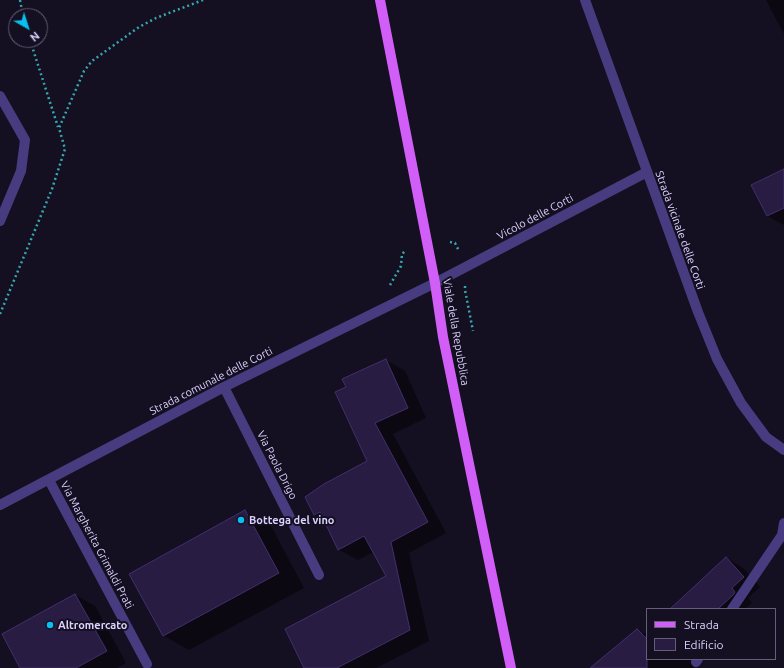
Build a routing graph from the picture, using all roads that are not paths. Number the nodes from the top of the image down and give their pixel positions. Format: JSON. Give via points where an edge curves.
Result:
{"nodes":[{"id":1,"x":380,"y":0,"type":"edge"},
{"id":2,"x":585,"y":0,"type":"edge"},
{"id":3,"x":0,"y":96,"type":"edge"},
{"id":4,"x":647,"y":172,"type":"junction"},
{"id":5,"x":0,"y":221,"type":"edge"},
{"id":6,"x":435,"y":283,"type":"junction"},
{"id":7,"x":224,"y":386,"type":"junction"},
{"id":8,"x":784,"y":450,"type":"edge"},
{"id":9,"x":49,"y":480,"type":"junction"},
{"id":10,"x":0,"y":505,"type":"edge"},
{"id":11,"x":784,"y":523,"type":"edge"},
{"id":12,"x":319,"y":575,"type":"dead end"},
{"id":13,"x":733,"y":608,"type":"edge"},
{"id":14,"x":147,"y":664,"type":"dead end"},
{"id":15,"x":511,"y":668,"type":"edge"}],
"edges":[{"from":1,"to":6,"type":"main road","name":"Viale della Repubblica"},
{"from":2,"to":4,"type":"street","name":"Strada vicinale delle Corti"},
{"from":3,"to":5,"type":"street","via":[[25,140],[21,171]]},
{"from":4,"to":6,"type":"street","name":"Vicolo delle Corti"},
{"from":4,"to":8,"type":"street","name":"Strada vicinale delle Corti","via":[[717,359],[741,403],[766,437]]},
{"from":6,"to":7,"type":"street","name":"Strada comunale delle Corti"},
{"from":6,"to":15,"type":"main road","name":"Viale della Repubblica","via":[[443,338]]},
{"from":7,"to":9,"type":"street","name":"Strada comunale delle Corti"},
{"from":7,"to":12,"type":"street","name":"Via Paola Drigo"},
{"from":9,"to":10,"type":"street","name":"Strada comunale delle Corti"},
{"from":9,"to":14,"type":"street","name":"Via Margherita Grimaldi Prati"},
{"from":11,"to":13,"type":"street","via":[[782,535]]}]}
